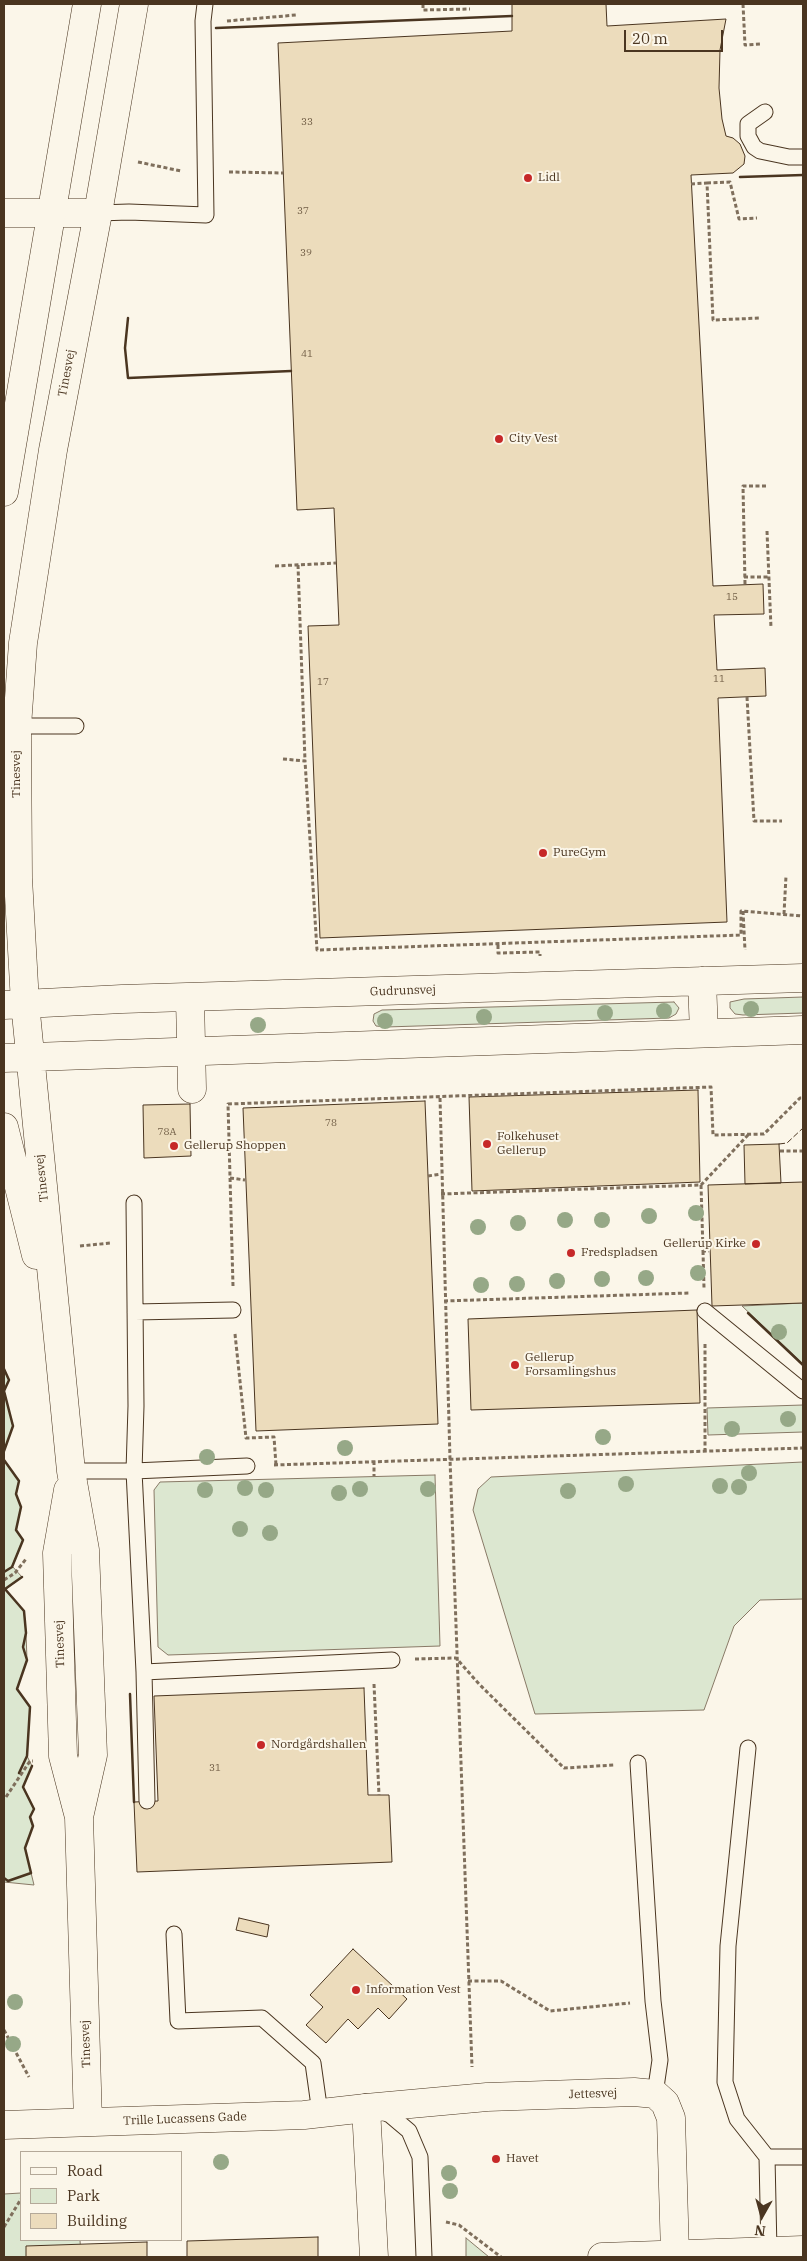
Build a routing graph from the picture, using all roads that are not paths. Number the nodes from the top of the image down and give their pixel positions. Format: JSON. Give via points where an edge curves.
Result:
{"nodes":[{"id":1,"x":87,"y":4,"type":"edge"},
{"id":2,"x":134,"y":4,"type":"edge"},
{"id":3,"x":205,"y":4,"type":"edge"},
{"id":4,"x":765,"y":112,"type":"dead end"},
{"id":5,"x":803,"y":156,"type":"edge"},
{"id":6,"x":52,"y":212,"type":"junction"},
{"id":7,"x":4,"y":213,"type":"edge"},
{"id":8,"x":98,"y":213,"type":"junction"},
{"id":9,"x":4,"y":492,"type":"edge"},
{"id":10,"x":10,"y":726,"type":"edge"},
{"id":11,"x":76,"y":726,"type":"dead end"},
{"id":12,"x":803,"y":978,"type":"edge"},
{"id":13,"x":702,"y":981,"type":"junction"},
{"id":14,"x":190,"y":998,"type":"junction"},
{"id":15,"x":15,"y":1004,"type":"edge"},
{"id":16,"x":803,"y":1030,"type":"edge"},
{"id":17,"x":704,"y":1034,"type":"junction"},
{"id":18,"x":191,"y":1051,"type":"junction"},
{"id":19,"x":31,"y":1057,"type":"junction"},
{"id":20,"x":4,"y":1058,"type":"edge"},
{"id":21,"x":192,"y":1089,"type":"dead end"},
{"id":22,"x":4,"y":1126,"type":"edge"},
{"id":23,"x":134,"y":1203,"type":"dead end"},
{"id":24,"x":233,"y":1310,"type":"road end"},
{"id":25,"x":704,"y":1311,"type":"road end"},
{"id":26,"x":135,"y":1312,"type":"junction"},
{"id":27,"x":58,"y":1341,"type":"junction"},
{"id":28,"x":803,"y":1391,"type":"edge"},
{"id":29,"x":247,"y":1466,"type":"road end"},
{"id":30,"x":71,"y":1471,"type":"junction"},
{"id":31,"x":134,"y":1471,"type":"junction"},
{"id":32,"x":392,"y":1660,"type":"road end"},
{"id":33,"x":144,"y":1672,"type":"junction"},
{"id":34,"x":748,"y":1748,"type":"dead end"},
{"id":35,"x":638,"y":1763,"type":"road end"},
{"id":36,"x":147,"y":1801,"type":"dead end"},
{"id":37,"x":79,"y":1817,"type":"junction"},
{"id":38,"x":174,"y":1934,"type":"dead end"},
{"id":39,"x":655,"y":2094,"type":"junction"},
{"id":40,"x":369,"y":2108,"type":"junction"},
{"id":41,"x":320,"y":2113,"type":"junction"},
{"id":42,"x":88,"y":2122,"type":"junction"},
{"id":43,"x":4,"y":2125,"type":"edge"},
{"id":44,"x":803,"y":2157,"type":"edge"},
{"id":45,"x":767,"y":2158,"type":"junction"},
{"id":46,"x":803,"y":2250,"type":"edge"},
{"id":47,"x":769,"y":2251,"type":"junction"},
{"id":48,"x":675,"y":2254,"type":"junction"},
{"id":49,"x":374,"y":2257,"type":"edge"},
{"id":50,"x":424,"y":2257,"type":"edge"},
{"id":51,"x":602,"y":2257,"type":"edge"}],
"edges":[{"from":1,"to":6,"type":"street"},
{"from":2,"to":8,"type":"street","name":"Tinesvej"},
{"from":3,"to":8,"type":"lane","via":[[206,215]]},
{"from":4,"to":5,"type":"lane","via":[[748,124],[748,136],[754,147],[789,157]]},
{"from":6,"to":7,"type":"street"},
{"from":6,"to":8,"type":"street"},
{"from":6,"to":9,"type":"street"},
{"from":8,"to":10,"type":"street","name":"Tinesvej","via":[[53,450]]},
{"from":10,"to":11,"type":"lane"},
{"from":10,"to":15,"type":"street","name":"Tinesvej","via":[[18,878]]},
{"from":12,"to":13,"type":"street","name":"Gudrunsvej"},
{"from":13,"to":14,"type":"street","name":"Gudrunsvej"},
{"from":13,"to":17,"type":"street"},
{"from":14,"to":15,"type":"street","name":"Gudrunsvej"},
{"from":14,"to":18,"type":"street"},
{"from":15,"to":19,"type":"street","name":"Tinesvej"},
{"from":16,"to":17,"type":"street"},
{"from":17,"to":18,"type":"street"},
{"from":18,"to":19,"type":"street"},
{"from":18,"to":21,"type":"street"},
{"from":19,"to":20,"type":"street"},
{"from":19,"to":27,"type":"street","name":"Tinesvej"},
{"from":22,"to":27,"type":"street","name":"Tinesvej"},
{"from":23,"to":26,"type":"lane"},
{"from":24,"to":26,"type":"lane"},
{"from":25,"to":28,"type":"lane"},
{"from":26,"to":31,"type":"lane"},
{"from":27,"to":30,"type":"street","name":"Tinesvej"},
{"from":29,"to":31,"type":"lane"},
{"from":30,"to":31,"type":"lane"},
{"from":30,"to":37,"type":"street","name":"Tinesvej","via":[[85,1550],[93,1755]]},
{"from":30,"to":37,"type":"street","name":"Tinesvej","via":[[57,1553],[63,1756]]},
{"from":31,"to":33,"type":"lane"},
{"from":32,"to":33,"type":"lane"},
{"from":33,"to":36,"type":"lane"},
{"from":34,"to":45,"type":"lane","via":[[728,1946],[725,2082],[737,2119]]},
{"from":35,"to":39,"type":"lane","via":[[653,2000],[660,2060]]},
{"from":37,"to":42,"type":"street","name":"Tinesvej"},
{"from":38,"to":41,"type":"lane","via":[[178,2021],[262,2018],[313,2063]]},
{"from":39,"to":40,"type":"street","name":"Jettesvej","via":[[634,2092],[473,2099]]},
{"from":39,"to":48,"type":"street","via":[[665,2103],[671,2118]]},
{"from":40,"to":41,"type":"street","name":"Trille Lucassens Gade"},
{"from":40,"to":49,"type":"street"},
{"from":40,"to":50,"type":"lane","via":[[390,2115],[409,2131],[420,2157]]},
{"from":41,"to":42,"type":"street","name":"Trille Lucassens Gade"},
{"from":42,"to":43,"type":"street","name":"Trille Lucassens Gade"},
{"from":44,"to":45,"type":"lane"},
{"from":45,"to":47,"type":"lane"},
{"from":46,"to":47,"type":"street"},
{"from":47,"to":48,"type":"street"},
{"from":48,"to":51,"type":"street"}]}
